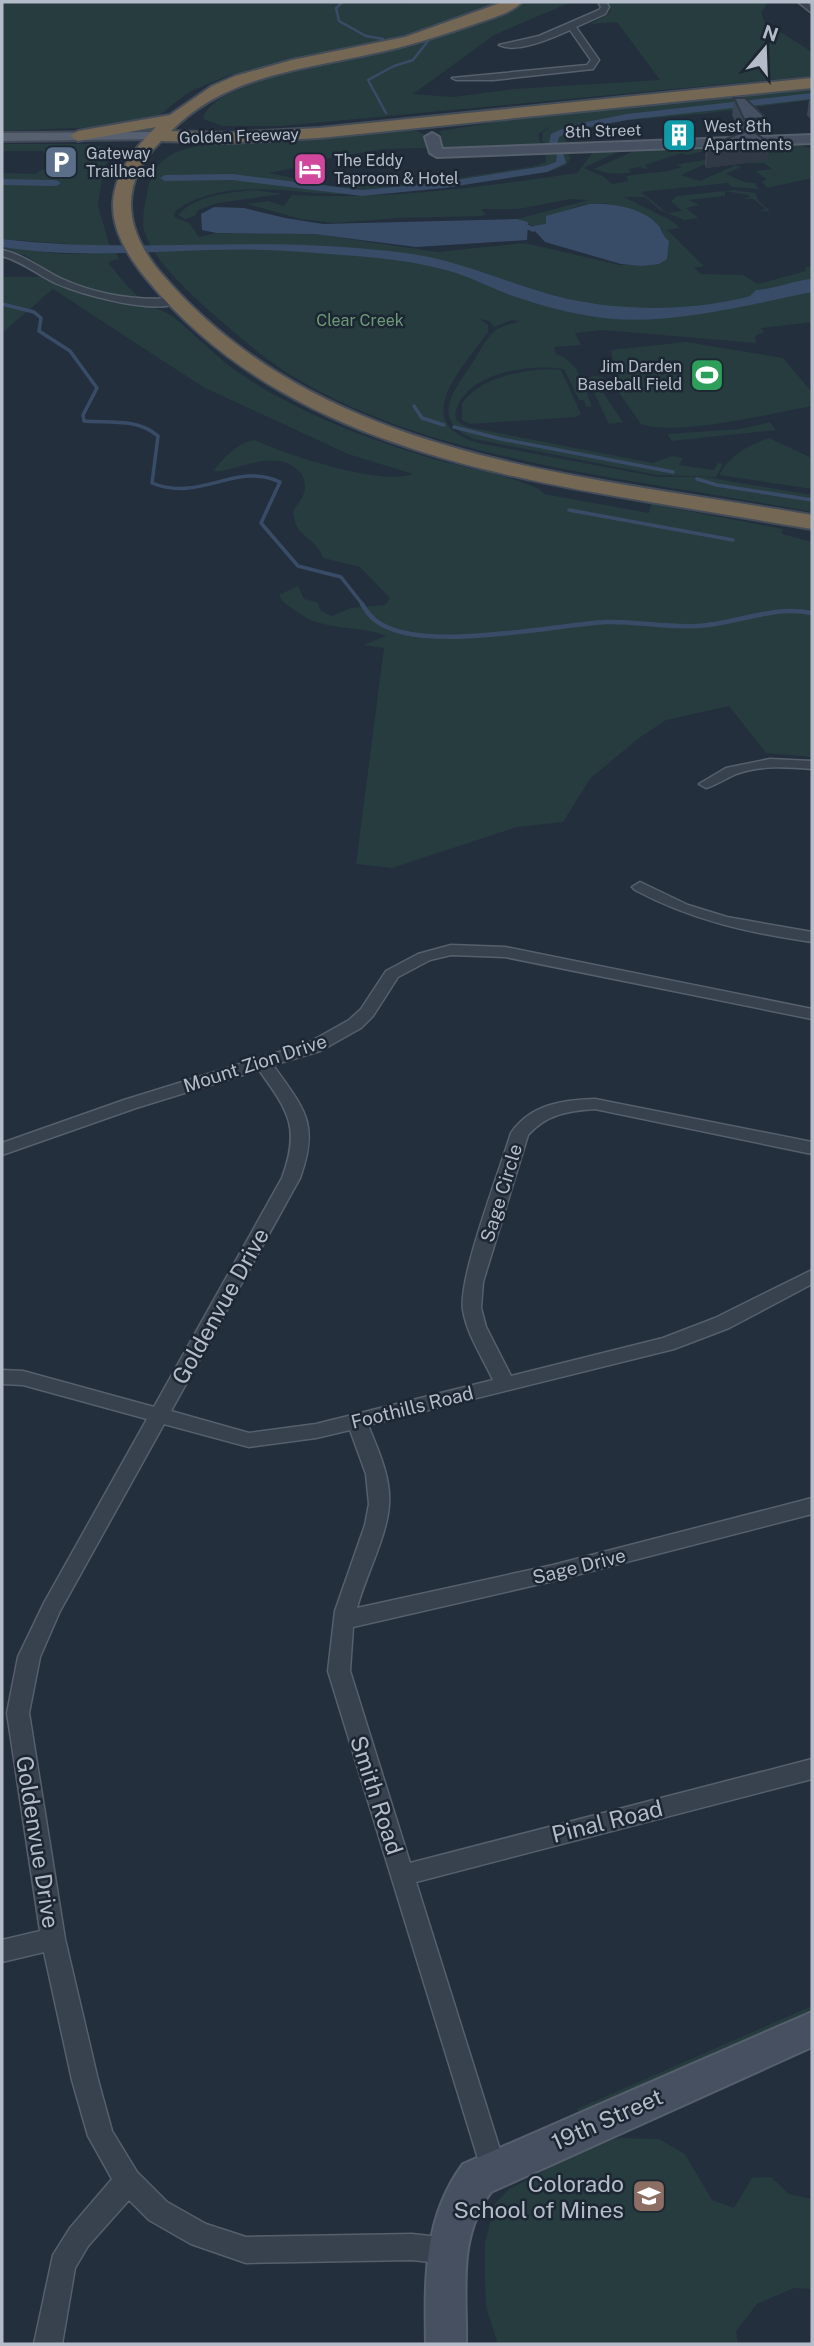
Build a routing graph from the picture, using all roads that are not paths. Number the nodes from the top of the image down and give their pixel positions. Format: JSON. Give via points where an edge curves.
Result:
{"nodes":[{"id":1,"x":515,"y":2,"type":"edge"},
{"id":2,"x":602,"y":2,"type":"edge"},
{"id":3,"x":802,"y":2,"type":"edge"},
{"id":4,"x":812,"y":11,"type":"edge"},
{"id":5,"x":572,"y":27,"type":"junction"},
{"id":6,"x":503,"y":45,"type":"dead end"},
{"id":7,"x":456,"y":78,"type":"dead end"},
{"id":8,"x":812,"y":81,"type":"edge"},
{"id":9,"x":203,"y":97,"type":"junction"},
{"id":10,"x":480,"y":117,"type":"junction"},
{"id":11,"x":176,"y":119,"type":"junction"},
{"id":12,"x":295,"y":128,"type":"junction"},
{"id":13,"x":319,"y":133,"type":"junction"},
{"id":14,"x":2,"y":136,"type":"edge"},
{"id":15,"x":78,"y":136,"type":"junction"},
{"id":16,"x":155,"y":136,"type":"junction"},
{"id":17,"x":228,"y":138,"type":"junction"},
{"id":18,"x":812,"y":139,"type":"edge"},
{"id":19,"x":434,"y":145,"type":"junction"},
{"id":20,"x":131,"y":166,"type":"junction"},
{"id":21,"x":2,"y":253,"type":"edge"},
{"id":22,"x":176,"y":301,"type":"junction"},
{"id":23,"x":812,"y":522,"type":"edge"},
{"id":24,"x":812,"y":765,"type":"edge"},
{"id":25,"x":706,"y":784,"type":"dead end"},
{"id":26,"x":640,"y":887,"type":"dead end"},
{"id":27,"x":812,"y":937,"type":"edge"},
{"id":28,"x":812,"y":1014,"type":"edge"},
{"id":29,"x":263,"y":1064,"type":"junction"},
{"id":30,"x":812,"y":1148,"type":"edge"},
{"id":31,"x":2,"y":1149,"type":"edge"},
{"id":32,"x":812,"y":1276,"type":"edge"},
{"id":33,"x":2,"y":1377,"type":"edge"},
{"id":34,"x":505,"y":1384,"type":"junction"},
{"id":35,"x":160,"y":1413,"type":"junction"},
{"id":36,"x":356,"y":1420,"type":"junction"},
{"id":37,"x":812,"y":1507,"type":"edge"},
{"id":38,"x":344,"y":1620,"type":"junction"},
{"id":39,"x":812,"y":1769,"type":"edge"},
{"id":40,"x":403,"y":1875,"type":"junction"},
{"id":41,"x":53,"y":1939,"type":"junction"},
{"id":42,"x":2,"y":1951,"type":"edge"},
{"id":43,"x":812,"y":2029,"type":"edge"},
{"id":44,"x":493,"y":2169,"type":"junction"},
{"id":45,"x":128,"y":2181,"type":"junction"},
{"id":46,"x":447,"y":2251,"type":"junction"},
{"id":47,"x":48,"y":2344,"type":"edge"},
{"id":48,"x":446,"y":2344,"type":"edge"}],
"edges":[{"from":1,"to":9,"type":"highway","via":[[396,44],[261,73]]},
{"from":2,"to":5,"type":"street","via":[[602,12]]},
{"from":3,"to":4,"type":"street"},
{"from":5,"to":6,"type":"street","via":[[535,42]]},
{"from":5,"to":7,"type":"street","via":[[595,60],[590,67]]},
{"from":8,"to":10,"type":"highway","name":"Golden Freeway"},
{"from":8,"to":12,"type":"highway","name":"Golden Freeway"},
{"from":9,"to":11,"type":"highway"},
{"from":9,"to":12,"type":"highway","via":[[198,116],[212,126]]},
{"from":10,"to":13,"type":"highway","name":"Golden Freeway"},
{"from":10,"to":19,"type":"highway","via":[[433,130]]},
{"from":11,"to":15,"type":"highway"},
{"from":11,"to":16,"type":"highway"},
{"from":12,"to":16,"type":"highway","name":"Golden Freeway"},
{"from":13,"to":17,"type":"highway","name":"Golden Freeway"},
{"from":13,"to":19,"type":"highway","via":[[410,128],[423,131]]},
{"from":14,"to":15,"type":"main road"},
{"from":15,"to":16,"type":"main road"},
{"from":15,"to":20,"type":"highway","via":[[114,147]]},
{"from":16,"to":17,"type":"highway","name":"Golden Freeway"},
{"from":16,"to":20,"type":"highway"},
{"from":17,"to":20,"type":"highway","via":[[179,147]]},
{"from":18,"to":19,"type":"street","name":"8th Street"},
{"from":20,"to":22,"type":"highway","via":[[121,198],[125,233],[141,263]]},
{"from":21,"to":22,"type":"street","via":[[20,256],[44,274],[119,300]]},
{"from":22,"to":23,"type":"highway","via":[[229,348],[276,381],[402,438],[546,476]]},
{"from":24,"to":25,"type":"street","via":[[760,762],[733,769]]},
{"from":26,"to":27,"type":"street","via":[[730,925]]},
{"from":28,"to":29,"type":"street","name":"Mount Zion Drive","via":[[505,952],[452,950],[424,957],[392,974],[367,1012],[339,1035]]},
{"from":29,"to":31,"type":"street","name":"Mount Zion Drive"},
{"from":29,"to":35,"type":"street","name":"Goldenvue Drive","via":[[296,1111],[302,1153]]},
{"from":30,"to":34,"type":"street","name":"Sage Circle","via":[[595,1104],[570,1105],[533,1118],[520,1133],[474,1282],[472,1308],[477,1327]]},
{"from":32,"to":34,"type":"street","name":"Foothills Road","via":[[722,1323],[667,1344]]},
{"from":33,"to":35,"type":"street","name":"Foothills Road","via":[[23,1378]]},
{"from":34,"to":36,"type":"street","name":"Foothills Road"},
{"from":35,"to":36,"type":"street","name":"Foothills Road","via":[[250,1440]]},
{"from":35,"to":41,"type":"street","name":"Goldenvue Drive","via":[[29,1657],[18,1713]]},
{"from":36,"to":38,"type":"street","name":"Smith Road","via":[[379,1494],[374,1530]]},
{"from":37,"to":38,"type":"street","name":"Sage Drive","via":[[554,1573]]},
{"from":38,"to":40,"type":"street","name":"Smith Road","via":[[338,1640],[339,1671]]},
{"from":39,"to":40,"type":"street","name":"Pinal Road"},
{"from":40,"to":44,"type":"street","name":"Smith Road"},
{"from":41,"to":42,"type":"street"},
{"from":41,"to":45,"type":"street","name":"Goldenvue Drive","via":[[101,2136]]},
{"from":43,"to":44,"type":"street","name":"19th Street"},
{"from":44,"to":46,"type":"street","name":"19th Street","via":[[464,2192],[452,2221]]},
{"from":45,"to":46,"type":"street","name":"Goldenvue Drive","via":[[159,2211],[200,2235],[246,2250],[412,2247]]},
{"from":45,"to":47,"type":"street","via":[[62,2264]]},
{"from":46,"to":48,"type":"street","name":"19th Street"}]}
